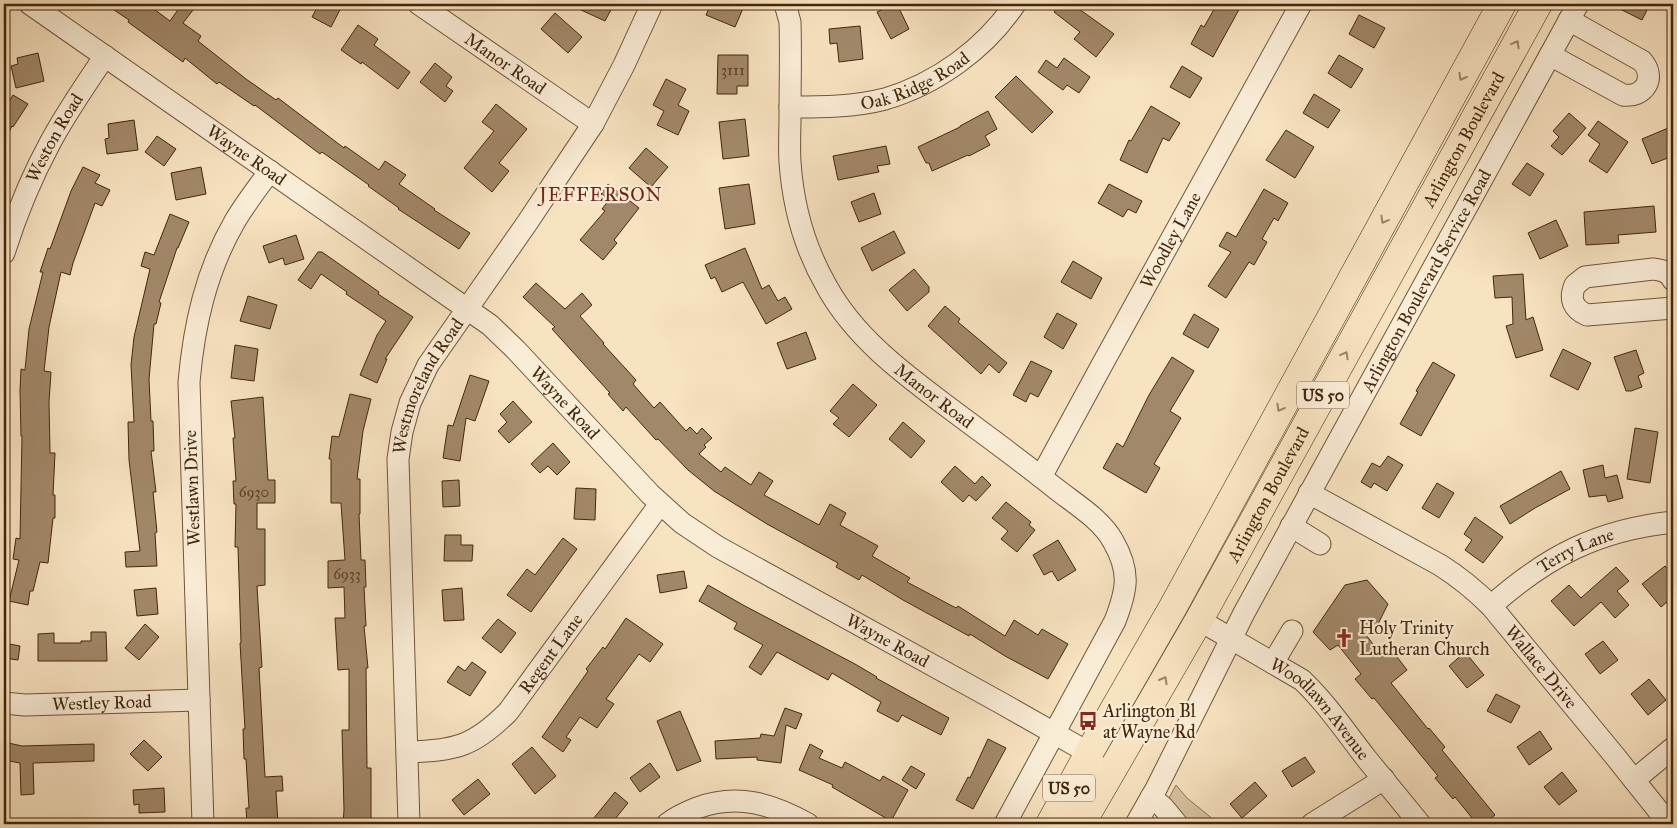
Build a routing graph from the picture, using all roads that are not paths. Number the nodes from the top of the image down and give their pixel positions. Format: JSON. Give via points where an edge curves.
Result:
{"nodes":[{"id":1,"x":30,"y":4,"type":"edge"},
{"id":2,"x":419,"y":4,"type":"edge"},
{"id":3,"x":652,"y":4,"type":"edge"},
{"id":4,"x":785,"y":4,"type":"edge"},
{"id":5,"x":1014,"y":4,"type":"edge"},
{"id":6,"x":1301,"y":4,"type":"edge"},
{"id":7,"x":1502,"y":4,"type":"edge"},
{"id":8,"x":1538,"y":4,"type":"edge"},
{"id":9,"x":1574,"y":12,"type":"edge"},
{"id":10,"x":1550,"y":55,"type":"junction"},
{"id":11,"x":106,"y":56,"type":"junction"},
{"id":12,"x":790,"y":108,"type":"junction"},
{"id":13,"x":593,"y":124,"type":"junction"},
{"id":14,"x":270,"y":171,"type":"junction"},
{"id":15,"x":4,"y":253,"type":"edge"},
{"id":16,"x":1673,"y":280,"type":"edge"},
{"id":17,"x":467,"y":308,"type":"junction"},
{"id":18,"x":1673,"y":308,"type":"edge"},
{"id":19,"x":1041,"y":477,"type":"junction"},
{"id":20,"x":1310,"y":493,"type":"junction"},
{"id":21,"x":660,"y":504,"type":"junction"},
{"id":22,"x":1673,"y":522,"type":"edge"},
{"id":23,"x":1292,"y":526,"type":"junction"},
{"id":24,"x":1320,"y":544,"type":"dead end"},
{"id":25,"x":1196,"y":564,"type":"junction"},
{"id":26,"x":1491,"y":606,"type":"junction"},
{"id":27,"x":1199,"y":620,"type":"junction"},
{"id":28,"x":1292,"y":631,"type":"dead end"},
{"id":29,"x":1231,"y":640,"type":"junction"},
{"id":30,"x":1273,"y":663,"type":"junction"},
{"id":31,"x":199,"y":700,"type":"junction"},
{"id":32,"x":4,"y":703,"type":"edge"},
{"id":33,"x":1055,"y":734,"type":"junction"},
{"id":34,"x":1673,"y":748,"type":"edge"},
{"id":35,"x":408,"y":752,"type":"junction"},
{"id":36,"x":1089,"y":753,"type":"junction"},
{"id":37,"x":1384,"y":779,"type":"junction"},
{"id":38,"x":1634,"y":780,"type":"junction"},
{"id":39,"x":1104,"y":783,"type":"junction"},
{"id":40,"x":1151,"y":798,"type":"junction"},
{"id":41,"x":203,"y":824,"type":"edge"},
{"id":42,"x":409,"y":824,"type":"edge"},
{"id":43,"x":667,"y":824,"type":"edge"},
{"id":44,"x":808,"y":824,"type":"edge"},
{"id":45,"x":1005,"y":824,"type":"edge"},
{"id":46,"x":1050,"y":824,"type":"edge"},
{"id":47,"x":1081,"y":824,"type":"edge"},
{"id":48,"x":1136,"y":824,"type":"edge"},
{"id":49,"x":1177,"y":824,"type":"edge"},
{"id":50,"x":1312,"y":824,"type":"edge"},
{"id":51,"x":1420,"y":824,"type":"edge"},
{"id":52,"x":1669,"y":824,"type":"edge"}],
"edges":[{"from":1,"to":11,"type":"street","name":"Wayne Road"},
{"from":2,"to":13,"type":"street","name":"Manor Road"},
{"from":3,"to":13,"type":"street","name":"Westmoreland Road"},
{"from":4,"to":12,"type":"street","name":"Manor Road","via":[[790,22]]},
{"from":5,"to":12,"type":"street","name":"Oak Ridge Road","via":[[970,53],[911,89],[860,104]]},
{"from":6,"to":19,"type":"street","name":"Woodley Lane"},
{"from":7,"to":25,"type":"highway","name":"Arlington Boulevard","number":"US 50","one_way":true},
{"from":27,"to":8,"type":"highway","name":"Arlington Boulevard","number":"US 50","one_way":true},
{"from":9,"to":10,"type":"street","name":"Arlington Boulevard Service Road"},
{"from":9,"to":10,"type":"street","via":[[1642,61],[1649,73],[1644,88],[1637,94],[1623,95]]},
{"from":10,"to":20,"type":"street","name":"Arlington Boulevard Service Road"},
{"from":11,"to":14,"type":"street","name":"Wayne Road"},
{"from":11,"to":15,"type":"street","name":"Weston Road","via":[[50,143],[26,191]]},
{"from":12,"to":19,"type":"street","name":"Manor Road","via":[[794,196],[802,230],[828,289],[879,352]]},
{"from":13,"to":17,"type":"street","name":"Westmoreland Road"},
{"from":14,"to":17,"type":"street","name":"Wayne Road"},
{"from":14,"to":31,"type":"street","name":"Westlawn Drive","via":[[235,220],[221,247],[199,310],[192,346],[189,382]]},
{"from":16,"to":18,"type":"street","via":[[1663,270],[1652,268],[1586,277],[1574,285],[1572,298],[1575,308],[1587,315]]},
{"from":17,"to":21,"type":"street","name":"Wayne Road","via":[[516,350]]},
{"from":17,"to":35,"type":"street","name":"Westmoreland Road","via":[[421,377],[410,403],[398,459]]},
{"from":19,"to":33,"type":"street","name":"Manor Road","via":[[1101,526],[1113,540],[1121,557],[1126,584],[1116,621]]},
{"from":20,"to":23,"type":"street","name":"Arlington Boulevard Service Road"},
{"from":20,"to":26,"type":"street","name":"Wallace Drive","via":[[1440,565],[1464,592]]},
{"from":21,"to":33,"type":"street","name":"Wayne Road","via":[[718,547]]},
{"from":21,"to":35,"type":"street","name":"Regent Lane","via":[[508,712],[493,727],[458,747]]},
{"from":22,"to":26,"type":"street","name":"Terry Lane","via":[[1620,530],[1566,552],[1533,571]]},
{"from":23,"to":24,"type":"street"},
{"from":23,"to":29,"type":"street","name":"Arlington Boulevard Service Road"},
{"from":25,"to":27,"type":"highway","via":[[1189,604],[1192,615]]},
{"from":25,"to":36,"type":"highway","name":"Arlington Boulevard","number":"US 50"},
{"from":26,"to":38,"type":"street","name":"Wallace Drive"},
{"from":27,"to":29,"type":"street","name":"Woodlawn Avenue"},
{"from":39,"to":27,"type":"highway","name":"Arlington Boulevard","number":"US 50","one_way":true},
{"from":28,"to":30,"type":"street"},
{"from":29,"to":30,"type":"street","name":"Woodlawn Avenue"},
{"from":29,"to":40,"type":"street","name":"Arlington Boulevard Service Road"},
{"from":30,"to":37,"type":"street","name":"Woodlawn Avenue","via":[[1301,690],[1331,712]]},
{"from":31,"to":32,"type":"street","name":"Westley Road"},
{"from":31,"to":41,"type":"street","name":"Westlawn Drive"},
{"from":33,"to":36,"type":"street","name":"Wayne Road"},
{"from":33,"to":45,"type":"street"},
{"from":34,"to":38,"type":"street"},
{"from":35,"to":42,"type":"street","name":"Westmoreland Road"},
{"from":36,"to":39,"type":"street"},
{"from":36,"to":46,"type":"highway","name":"Arlington Boulevard","number":"US 50"},
{"from":37,"to":50,"type":"street"},
{"from":37,"to":51,"type":"street","name":"Woodlawn Avenue"},
{"from":38,"to":52,"type":"street","name":"Wallace Drive"},
{"from":39,"to":47,"type":"highway","name":"Arlington Boulevard","number":"US 50"},
{"from":40,"to":48,"type":"street","name":"Arlington Boulevard Service Road"},
{"from":40,"to":49,"type":"street"},
{"from":43,"to":44,"type":"street","via":[[707,805],[735,800],[770,806]]}]}
